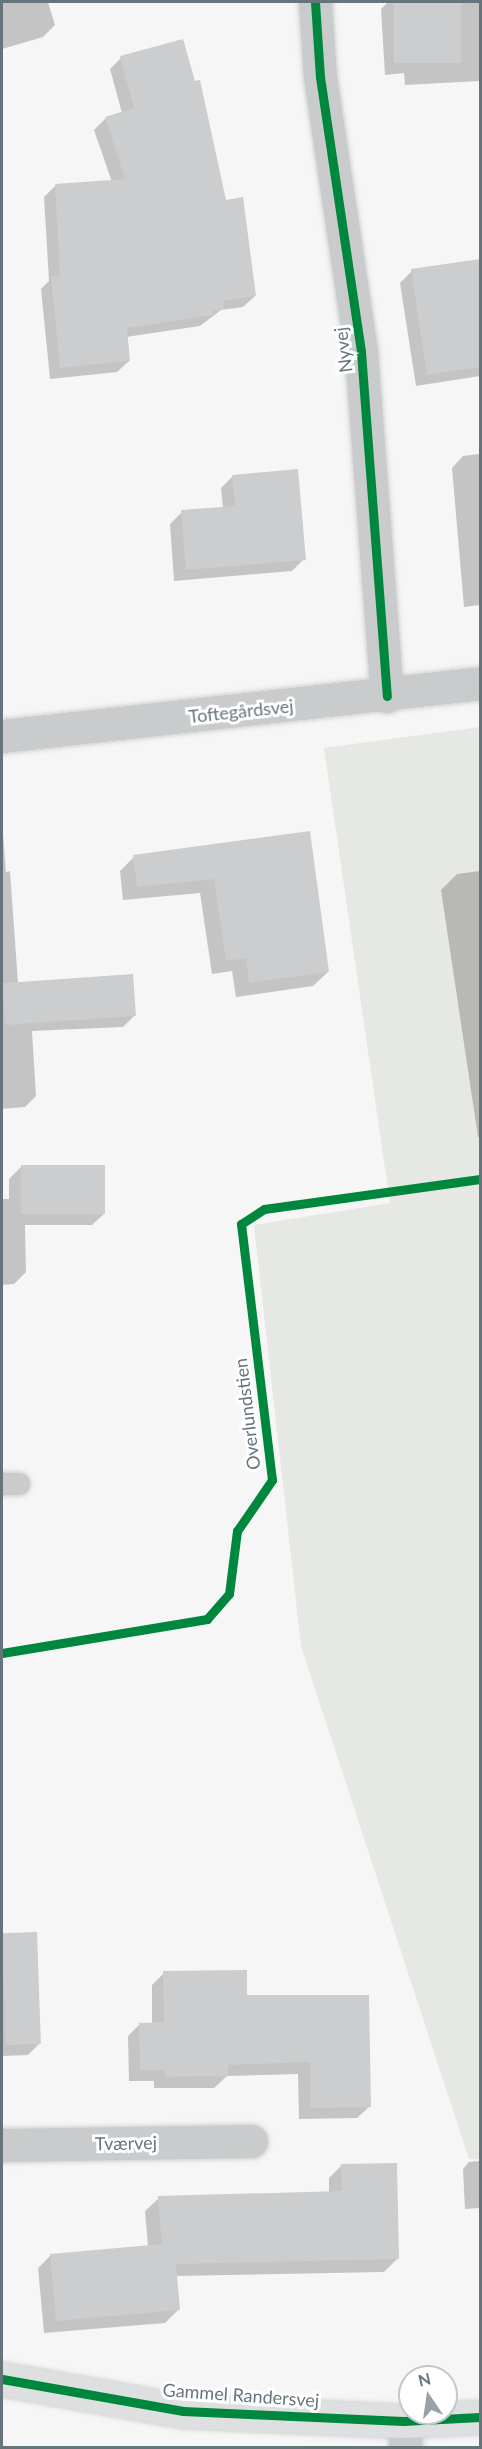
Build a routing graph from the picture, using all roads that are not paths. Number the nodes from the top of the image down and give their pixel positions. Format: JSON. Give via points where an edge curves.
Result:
{"nodes":[{"id":1,"x":315,"y":2,"type":"edge"},
{"id":2,"x":480,"y":683,"type":"edge"},
{"id":3,"x":387,"y":696,"type":"junction"},
{"id":4,"x":2,"y":736,"type":"edge"},
{"id":5,"x":251,"y":2141,"type":"dead end"},
{"id":6,"x":2,"y":2145,"type":"edge"},
{"id":7,"x":2,"y":2379,"type":"edge"},
{"id":8,"x":480,"y":2417,"type":"edge"},
{"id":9,"x":405,"y":2434,"type":"edge"}],
"edges":[{"from":1,"to":3,"type":"street","name":"Nyvej","via":[[320,77],[360,352]]},
{"from":2,"to":3,"type":"street","name":"Toftegårdsvej"},
{"from":3,"to":4,"type":"street","name":"Toftegårdsvej"},
{"from":5,"to":6,"type":"street","name":"Tværvej"},
{"from":7,"to":9,"type":"street","name":"Gammel Randersvej","via":[[183,2411]]},
{"from":8,"to":9,"type":"street","name":"Gammel Randersvej"}]}
